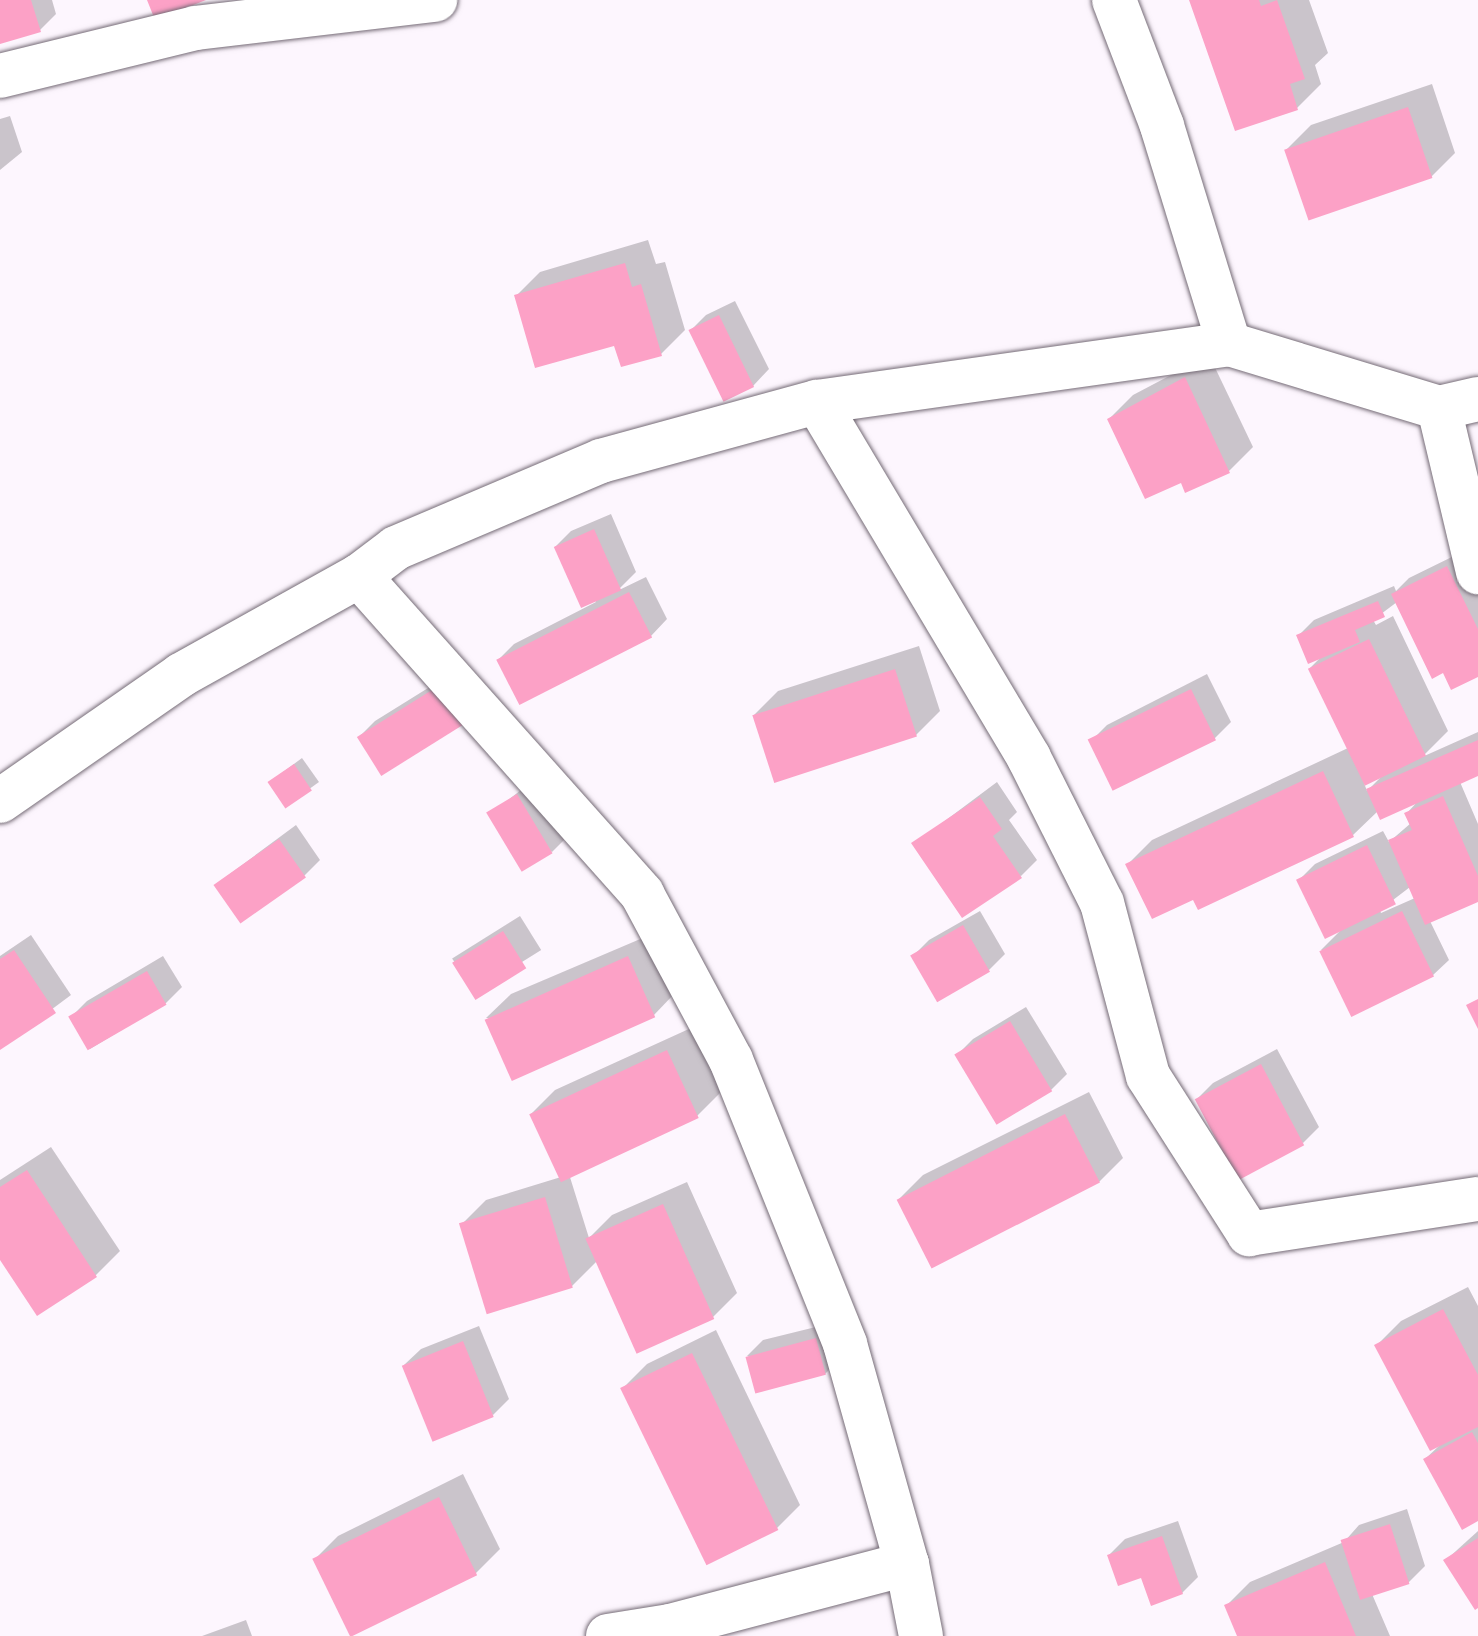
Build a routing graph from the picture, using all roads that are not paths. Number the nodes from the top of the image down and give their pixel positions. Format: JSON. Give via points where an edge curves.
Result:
{"nodes":[{"id":1,"x":435,"y":0,"type":"edge"},
{"id":2,"x":1114,"y":0,"type":"edge"},
{"id":3,"x":0,"y":76,"type":"edge"},
{"id":4,"x":1229,"y":344,"type":"junction"},
{"id":5,"x":817,"y":402,"type":"junction"},
{"id":6,"x":1459,"y":404,"type":"edge"},
{"id":7,"x":1478,"y":572,"type":"edge"},
{"id":8,"x":359,"y":576,"type":"junction"},
{"id":9,"x":0,"y":801,"type":"edge"},
{"id":10,"x":1478,"y":1199,"type":"edge"},
{"id":11,"x":907,"y":1564,"type":"junction"},
{"id":12,"x":608,"y":1636,"type":"edge"},
{"id":13,"x":921,"y":1636,"type":"edge"}],
"edges":[{"from":1,"to":3,"type":"street","via":[[195,28]]},
{"from":2,"to":4,"type":"street","via":[[1162,126]]},
{"from":4,"to":5,"type":"street"},
{"from":4,"to":6,"type":"street"},
{"from":5,"to":8,"type":"street","via":[[601,461],[396,548]]},
{"from":5,"to":10,"type":"street","via":[[1029,758],[1102,903],[1148,1076],[1249,1234]]},
{"from":6,"to":7,"type":"street"},
{"from":8,"to":9,"type":"street","via":[[181,675]]},
{"from":8,"to":11,"type":"street","via":[[642,894],[731,1060],[839,1330]]},
{"from":11,"to":12,"type":"street","via":[[670,1626]]},
{"from":11,"to":13,"type":"street"}]}
